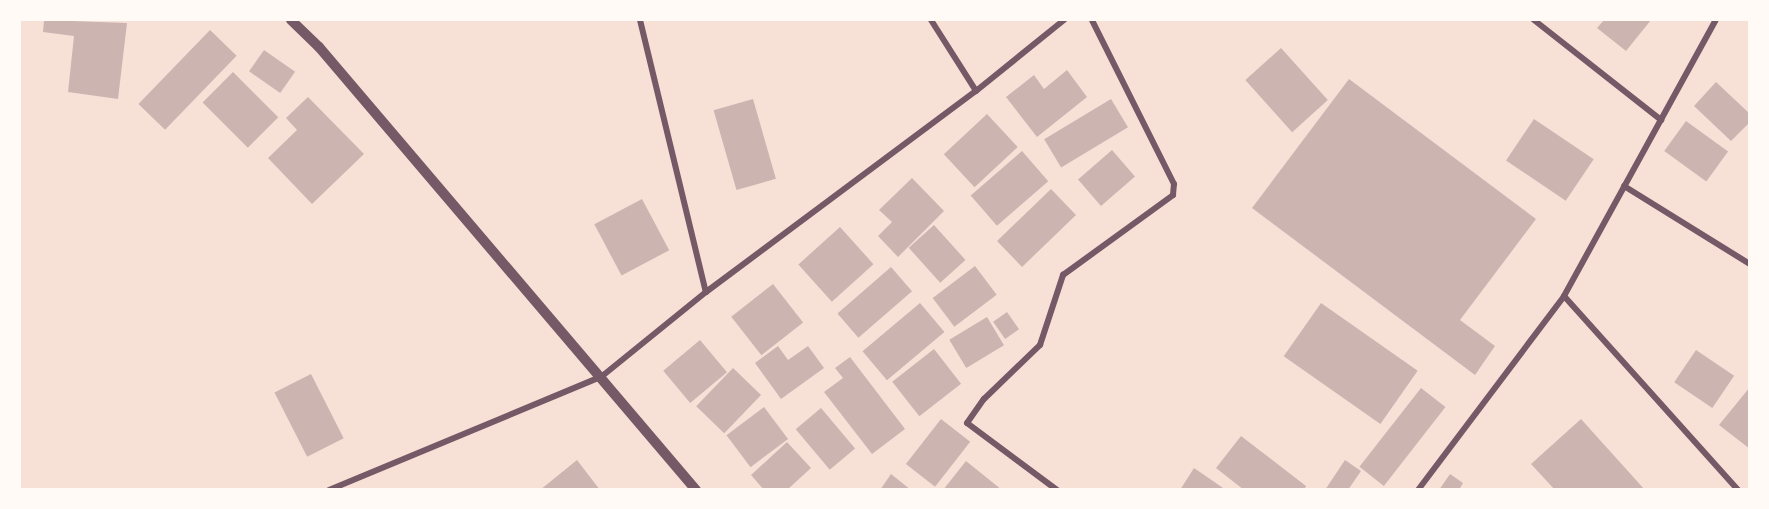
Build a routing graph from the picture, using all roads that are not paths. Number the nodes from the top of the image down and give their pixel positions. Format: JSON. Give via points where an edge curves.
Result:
{"nodes":[{"id":1,"x":291,"y":20,"type":"edge"},
{"id":2,"x":640,"y":20,"type":"edge"},
{"id":3,"x":932,"y":20,"type":"edge"},
{"id":4,"x":1064,"y":20,"type":"edge"},
{"id":5,"x":1092,"y":20,"type":"edge"},
{"id":6,"x":1534,"y":20,"type":"edge"},
{"id":7,"x":1716,"y":20,"type":"edge"},
{"id":8,"x":976,"y":91,"type":"junction"},
{"id":9,"x":1661,"y":120,"type":"junction"},
{"id":10,"x":1624,"y":186,"type":"junction"},
{"id":11,"x":1749,"y":264,"type":"edge"},
{"id":12,"x":706,"y":292,"type":"junction"},
{"id":13,"x":1564,"y":296,"type":"junction"},
{"id":14,"x":601,"y":377,"type":"junction"},
{"id":15,"x":329,"y":489,"type":"edge"},
{"id":16,"x":696,"y":489,"type":"edge"},
{"id":17,"x":1057,"y":489,"type":"edge"},
{"id":18,"x":1418,"y":489,"type":"edge"},
{"id":19,"x":1738,"y":489,"type":"edge"}],
"edges":[{"from":1,"to":14,"type":"street","via":[[320,47]]},
{"from":2,"to":12,"type":"street"},
{"from":3,"to":8,"type":"street"},
{"from":4,"to":8,"type":"street"},
{"from":5,"to":17,"type":"street","via":[[1174,184],[1173,195],[1063,275],[1040,345],[984,399],[967,423]]},
{"from":6,"to":9,"type":"street"},
{"from":7,"to":9,"type":"street"},
{"from":8,"to":12,"type":"street"},
{"from":9,"to":10,"type":"street"},
{"from":10,"to":11,"type":"street"},
{"from":10,"to":13,"type":"street"},
{"from":12,"to":14,"type":"street"},
{"from":13,"to":18,"type":"street"},
{"from":13,"to":19,"type":"street"},
{"from":14,"to":15,"type":"street"},
{"from":14,"to":16,"type":"street"}]}
